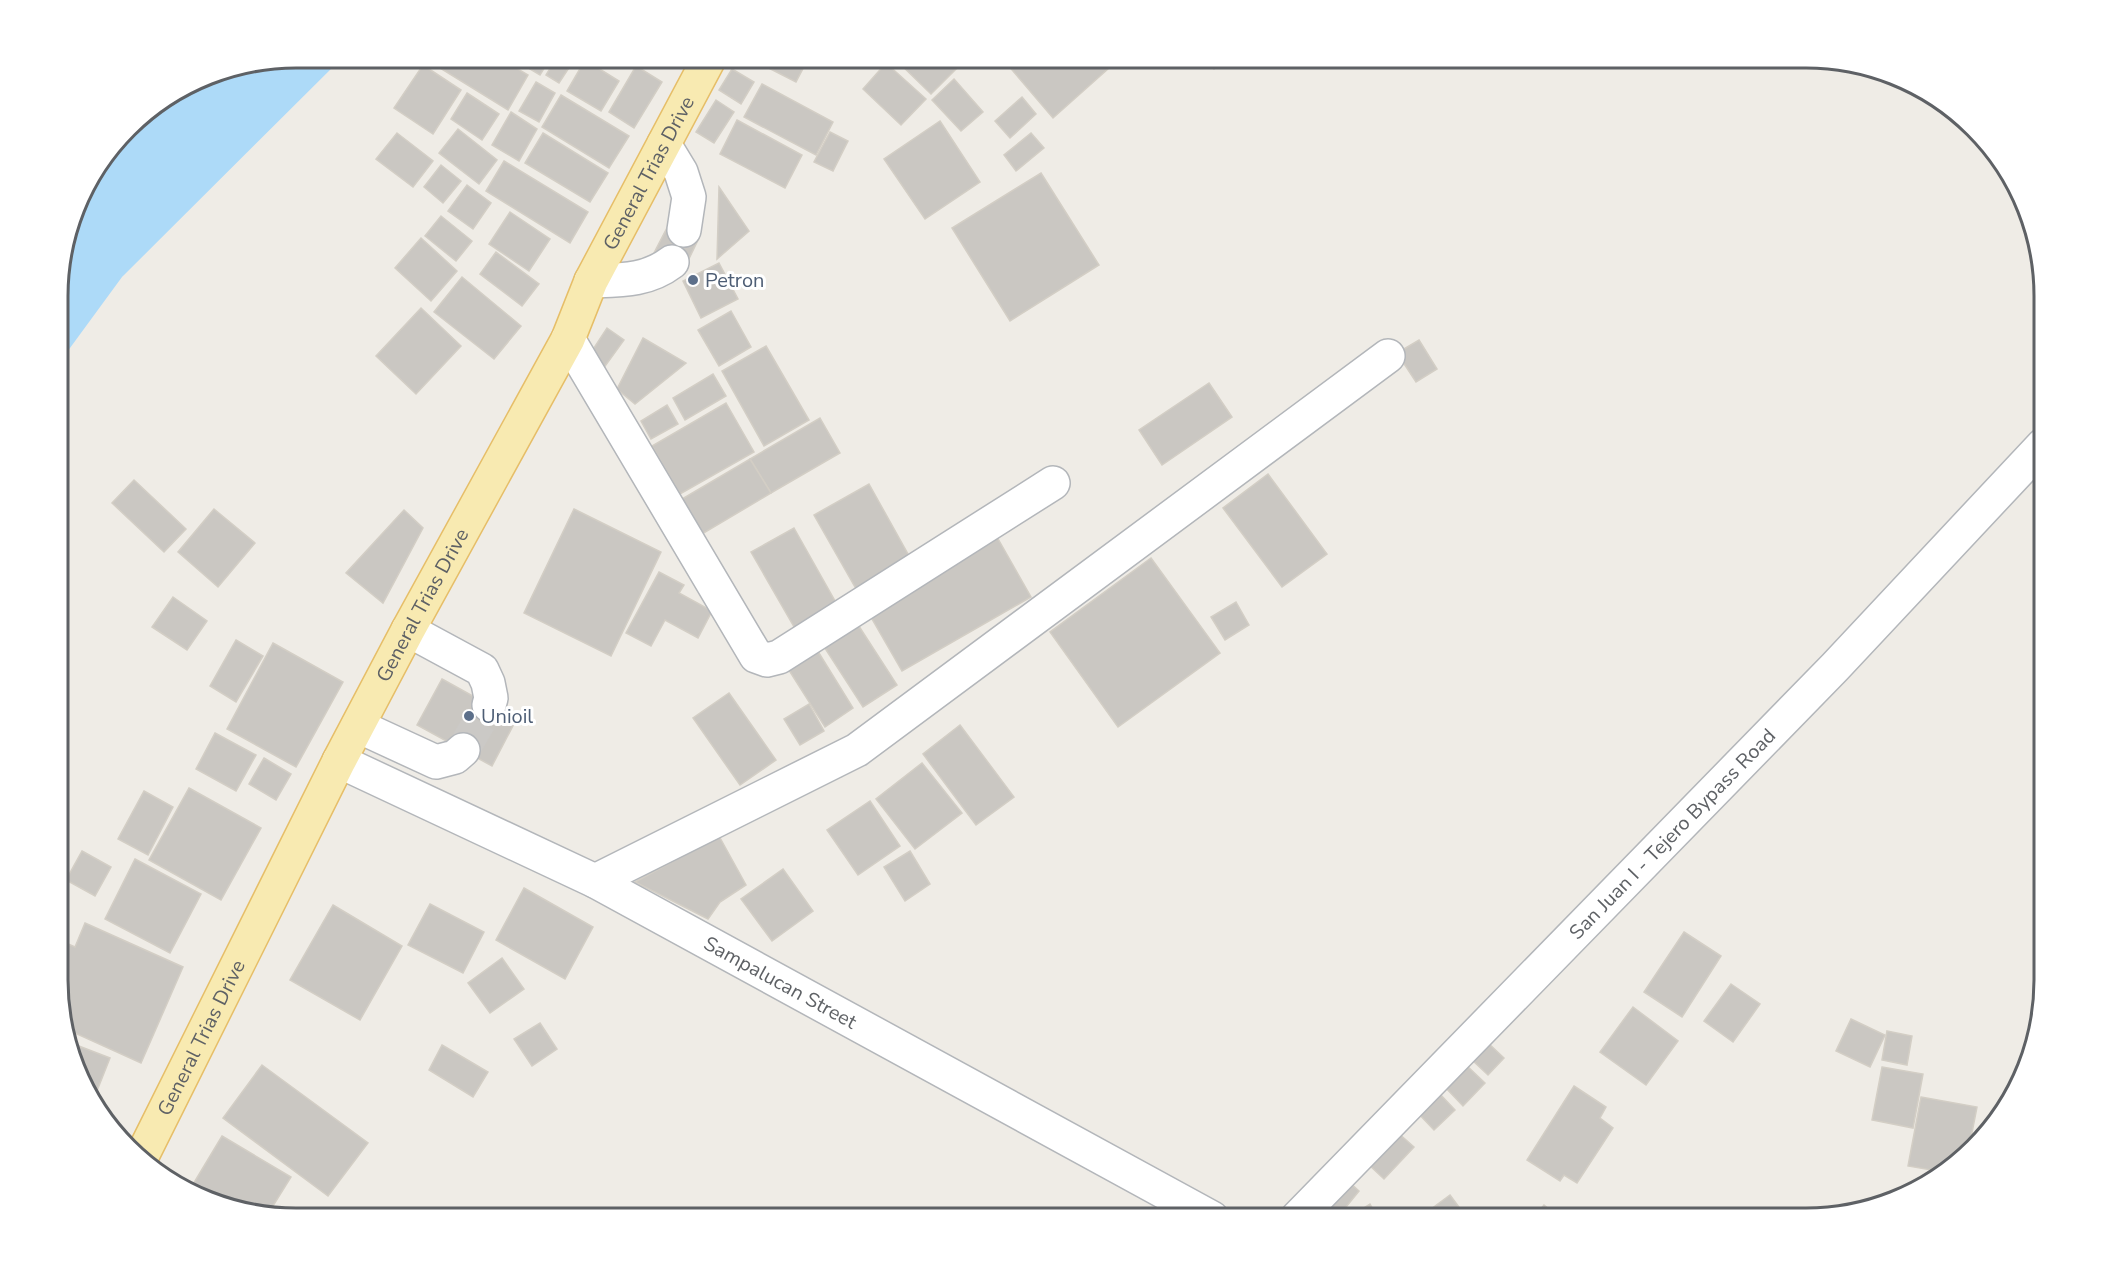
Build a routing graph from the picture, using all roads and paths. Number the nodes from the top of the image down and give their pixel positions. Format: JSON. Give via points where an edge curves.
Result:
{"nodes":[{"id":1,"x":704,"y":68,"type":"edge"},
{"id":2,"x":664,"y":144,"type":"junction"},
{"id":3,"x":684,"y":230,"type":"dead end"},
{"id":4,"x":672,"y":262,"type":"dead end"},
{"id":5,"x":591,"y":281,"type":"junction"},
{"id":6,"x":568,"y":339,"type":"junction"},
{"id":7,"x":1388,"y":356,"type":"dead end"},
{"id":8,"x":2034,"y":455,"type":"edge"},
{"id":9,"x":1053,"y":483,"type":"dead end"},
{"id":10,"x":408,"y":630,"type":"junction"},
{"id":11,"x":489,"y":705,"type":"tunnel mouth"},
{"id":12,"x":358,"y":726,"type":"junction"},
{"id":13,"x":339,"y":761,"type":"junction"},
{"id":14,"x":423,"y":800,"type":"junction"},
{"id":15,"x":595,"y":880,"type":"junction"},
{"id":16,"x":144,"y":1150,"type":"edge"},
{"id":17,"x":1194,"y":1208,"type":"edge"},
{"id":18,"x":1308,"y":1208,"type":"edge"}],
"edges":[{"from":1,"to":2,"type":"main road","name":"General Trias Drive"},
{"from":2,"to":3,"type":"street","via":[[681,172],[689,197]]},
{"from":2,"to":5,"type":"main road","name":"General Trias Drive"},
{"from":4,"to":5,"type":"street","via":[[660,271],[636,279]]},
{"from":5,"to":6,"type":"main road","name":"General Trias Drive"},
{"from":6,"to":9,"type":"street","via":[[756,656],[767,660],[779,657]]},
{"from":6,"to":10,"type":"main road","name":"General Trias Drive"},
{"from":7,"to":15,"type":"street","via":[[857,750]]},
{"from":8,"to":18,"type":"street","name":"San Juan I - Tejero Bypass Road","via":[[1835,667]]},
{"from":10,"to":11,"type":"street","via":[[482,670],[491,698]]},
{"from":10,"to":12,"type":"main road","name":"General Trias Drive"},
{"from":12,"to":13,"type":"main road","name":"General Trias Drive"},
{"from":12,"to":14,"type":"street","via":[[450,756]]},
{"from":13,"to":14,"type":"street","name":"Sampalucan Street"},
{"from":13,"to":16,"type":"main road","name":"General Trias Drive"},
{"from":14,"to":15,"type":"street","name":"Sampalucan Street"},
{"from":15,"to":17,"type":"street","name":"Sampalucan Street"}]}
